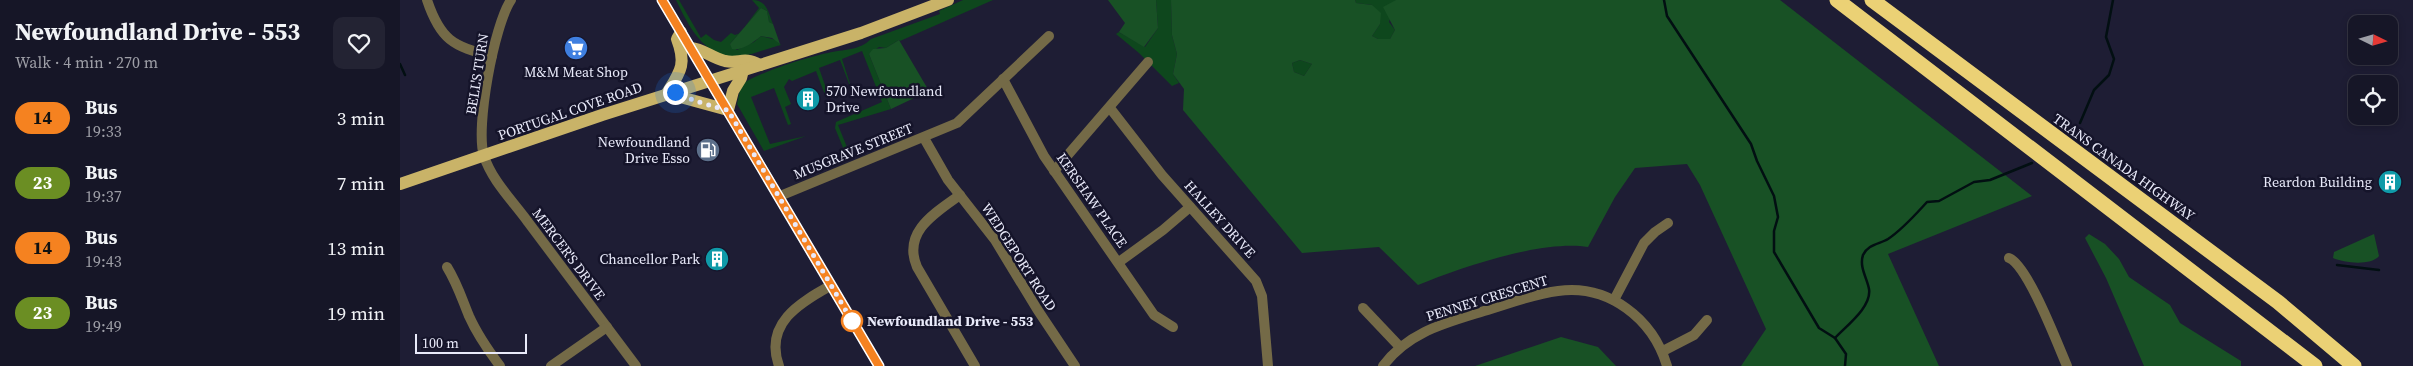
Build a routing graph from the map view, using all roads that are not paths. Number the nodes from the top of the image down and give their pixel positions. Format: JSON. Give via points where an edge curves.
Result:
{"nodes":[{"id":1,"x":427,"y":0,"type":"edge"},
{"id":2,"x":511,"y":0,"type":"edge"},
{"id":3,"x":662,"y":0,"type":"edge"},
{"id":4,"x":948,"y":0,"type":"edge"},
{"id":5,"x":1837,"y":0,"type":"edge"},
{"id":6,"x":1872,"y":0,"type":"edge"},
{"id":7,"x":681,"y":32,"type":"junction"},
{"id":8,"x":1049,"y":36,"type":"dead end"},
{"id":9,"x":691,"y":48,"type":"junction"},
{"id":10,"x":492,"y":56,"type":"junction"},
{"id":11,"x":1148,"y":62,"type":"dead end"},
{"id":12,"x":760,"y":65,"type":"junction"},
{"id":13,"x":743,"y":70,"type":"junction"},
{"id":14,"x":1003,"y":79,"type":"junction"},
{"id":15,"x":710,"y":81,"type":"junction"},
{"id":16,"x":670,"y":93,"type":"junction"},
{"id":17,"x":1110,"y":108,"type":"junction"},
{"id":18,"x":728,"y":110,"type":"junction"},
{"id":19,"x":924,"y":138,"type":"junction"},
{"id":20,"x":484,"y":155,"type":"junction"},
{"id":21,"x":1054,"y":172,"type":"junction"},
{"id":22,"x":400,"y":184,"type":"edge"},
{"id":23,"x":960,"y":195,"type":"junction"},
{"id":24,"x":780,"y":196,"type":"junction"},
{"id":25,"x":1190,"y":206,"type":"junction"},
{"id":26,"x":1668,"y":223,"type":"dead end"},
{"id":27,"x":2008,"y":258,"type":"dead end"},
{"id":28,"x":1119,"y":262,"type":"junction"},
{"id":29,"x":447,"y":267,"type":"dead end"},
{"id":30,"x":830,"y":286,"type":"junction"},
{"id":31,"x":1614,"y":300,"type":"junction"},
{"id":32,"x":1363,"y":308,"type":"dead end"},
{"id":33,"x":1707,"y":320,"type":"dead end"},
{"id":34,"x":2258,"y":320,"type":"junction"},
{"id":35,"x":2304,"y":323,"type":"junction"},
{"id":36,"x":606,"y":327,"type":"junction"},
{"id":37,"x":1173,"y":327,"type":"dead end"},
{"id":38,"x":1399,"y":346,"type":"junction"},
{"id":39,"x":1663,"y":351,"type":"junction"},
{"id":40,"x":500,"y":366,"type":"edge"},
{"id":41,"x":551,"y":366,"type":"edge"},
{"id":42,"x":636,"y":366,"type":"edge"},
{"id":43,"x":779,"y":366,"type":"edge"},
{"id":44,"x":879,"y":366,"type":"edge"},
{"id":45,"x":975,"y":366,"type":"edge"},
{"id":46,"x":1075,"y":366,"type":"edge"},
{"id":47,"x":1268,"y":366,"type":"edge"},
{"id":48,"x":1383,"y":366,"type":"edge"},
{"id":49,"x":1667,"y":366,"type":"edge"},
{"id":50,"x":2067,"y":366,"type":"edge"},
{"id":51,"x":2308,"y":366,"type":"edge"},
{"id":52,"x":2315,"y":366,"type":"edge"},
{"id":53,"x":2354,"y":366,"type":"edge"},
{"id":54,"x":2367,"y":366,"type":"edge"}],
"edges":[{"from":1,"to":10,"type":"street","via":[[444,36],[464,49]]},
{"from":2,"to":10,"type":"street","name":"BELL'S TURN","via":[[502,16]]},
{"from":3,"to":7,"type":"street"},
{"from":4,"to":12,"type":"main road","name":"PORTUGAL COVE ROAD","via":[[861,33]]},
{"from":5,"to":34,"type":"highway"},
{"from":6,"to":35,"type":"highway","name":"TRANS CANADA HIGHWAY"},
{"from":7,"to":9,"type":"street"},
{"from":7,"to":16,"type":"main road","via":[[677,39],[683,54],[682,65]]},
{"from":8,"to":14,"type":"street","name":"MUSGRAVE STREET"},
{"from":9,"to":12,"type":"main road","via":[[725,61],[748,59]]},
{"from":9,"to":15,"type":"street"},
{"from":10,"to":20,"type":"street","name":"BELL'S TURN","via":[[482,125]]},
{"from":11,"to":17,"type":"street"},
{"from":12,"to":13,"type":"main road","name":"PORTUGAL COVE ROAD"},
{"from":13,"to":15,"type":"main road","name":"PORTUGAL COVE ROAD"},
{"from":13,"to":18,"type":"main road"},
{"from":14,"to":19,"type":"street","name":"MUSGRAVE STREET","via":[[957,123]]},
{"from":14,"to":21,"type":"street","name":"KERSHAW PLACE"},
{"from":15,"to":16,"type":"main road","name":"PORTUGAL COVE ROAD"},
{"from":15,"to":18,"type":"street"},
{"from":16,"to":18,"type":"main road"},
{"from":16,"to":20,"type":"main road","name":"PORTUGAL COVE ROAD"},
{"from":17,"to":21,"type":"street"},
{"from":17,"to":25,"type":"street","name":"HALLEY DRIVE"},
{"from":18,"to":24,"type":"street"},
{"from":19,"to":23,"type":"street","name":"WEDGEPORT ROAD"},
{"from":19,"to":24,"type":"street","name":"MUSGRAVE STREET"},
{"from":20,"to":22,"type":"main road","name":"PORTUGAL COVE ROAD"},
{"from":20,"to":36,"type":"street","name":"MERCER'S DRIVE","via":[[507,195]]},
{"from":21,"to":28,"type":"street","name":"KERSHAW PLACE"},
{"from":23,"to":45,"type":"street","via":[[920,227],[912,252],[917,267]]},
{"from":23,"to":46,"type":"street","name":"WEDGEPORT ROAD","via":[[995,240]]},
{"from":24,"to":30,"type":"street"},
{"from":25,"to":28,"type":"street"},
{"from":25,"to":47,"type":"street","name":"HALLEY DRIVE","via":[[1256,280],[1262,296]]},
{"from":26,"to":31,"type":"street","via":[[1644,243]]},
{"from":27,"to":50,"type":"street","via":[[2015,260],[2026,274]]},
{"from":28,"to":37,"type":"street","name":"KERSHAW PLACE","via":[[1154,315]]},
{"from":29,"to":40,"type":"street","via":[[482,341]]},
{"from":30,"to":43,"type":"street","via":[[806,299],[784,318],[776,342]]},
{"from":30,"to":44,"type":"street"},
{"from":31,"to":38,"type":"street","name":"PENNEY CRESCENT","via":[[1586,291],[1545,293],[1439,325]]},
{"from":31,"to":39,"type":"street","name":"PENNEY CRESCENT","via":[[1643,322]]},
{"from":32,"to":38,"type":"street"},
{"from":33,"to":39,"type":"street","via":[[1694,335]]},
{"from":34,"to":51,"type":"highway"},
{"from":34,"to":52,"type":"highway"},
{"from":35,"to":53,"type":"highway","name":"TRANS CANADA HIGHWAY"},
{"from":35,"to":54,"type":"highway","via":[[2314,325]]},
{"from":36,"to":41,"type":"street"},
{"from":36,"to":42,"type":"street","name":"MERCER'S DRIVE"},
{"from":38,"to":48,"type":"street","name":"PENNEY CRESCENT"},
{"from":39,"to":49,"type":"street","name":"PENNEY CRESCENT"}]}
